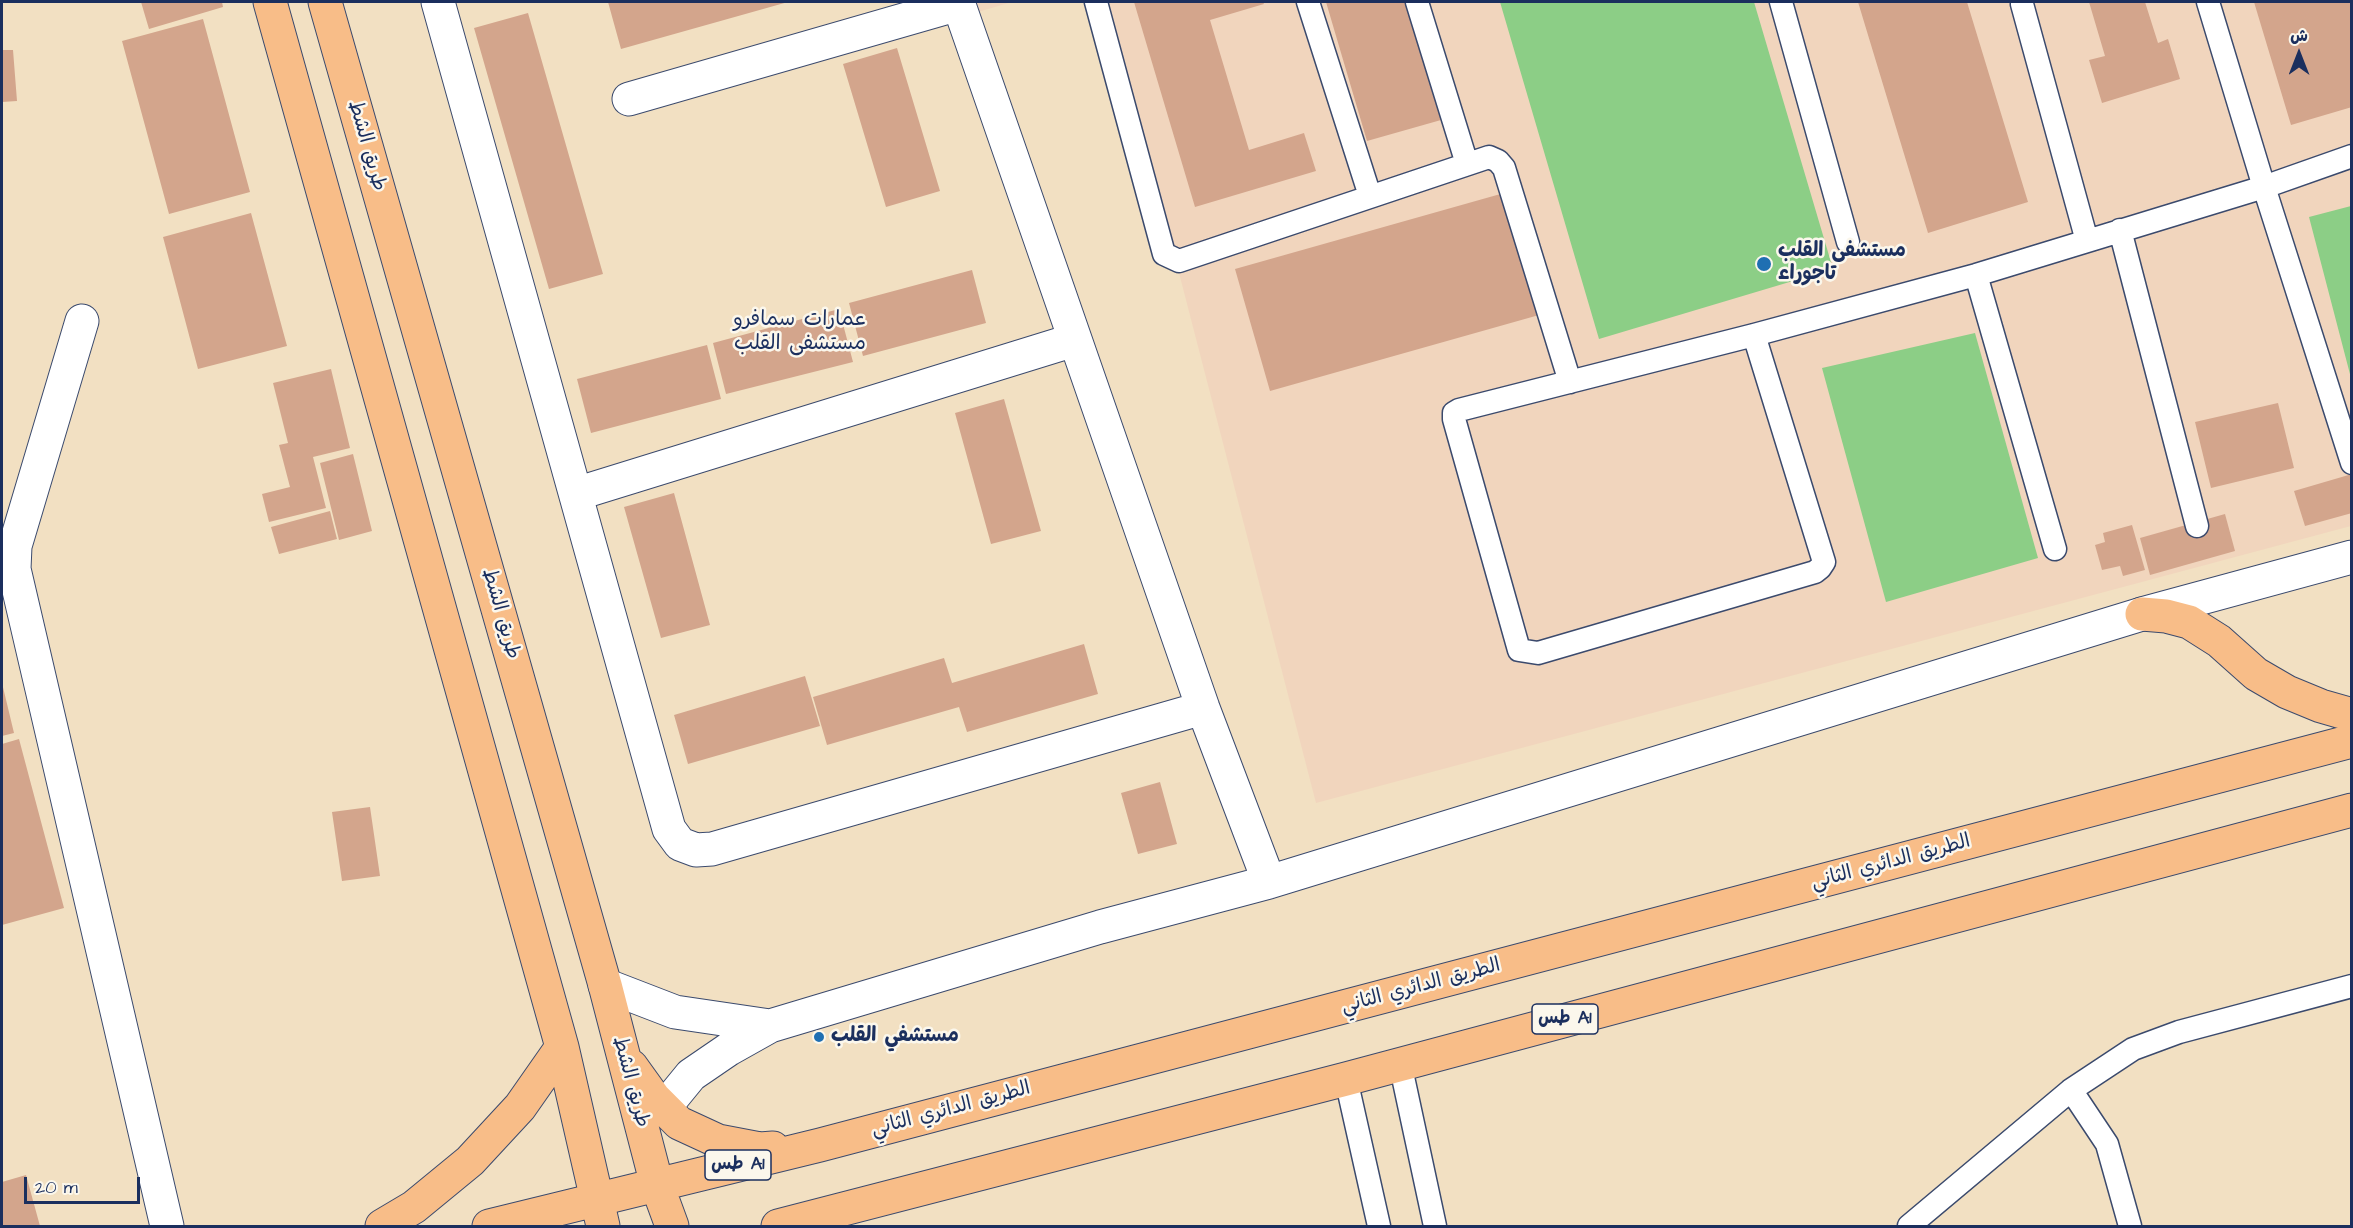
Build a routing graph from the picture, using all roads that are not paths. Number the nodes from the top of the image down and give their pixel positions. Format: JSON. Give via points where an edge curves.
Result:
{"nodes":[{"id":1,"x":270,"y":2,"type":"edge"},
{"id":2,"x":325,"y":2,"type":"edge"},
{"id":3,"x":438,"y":2,"type":"edge"},
{"id":4,"x":1096,"y":2,"type":"edge"},
{"id":5,"x":1308,"y":2,"type":"edge"},
{"id":6,"x":1417,"y":2,"type":"edge"},
{"id":7,"x":1781,"y":2,"type":"edge"},
{"id":8,"x":2208,"y":2,"type":"edge"},
{"id":9,"x":959,"y":3,"type":"edge"},
{"id":10,"x":2022,"y":4,"type":"dead end"},
{"id":11,"x":629,"y":99,"type":"dead end"},
{"id":12,"x":2352,"y":156,"type":"edge"},
{"id":13,"x":1467,"y":164,"type":"junction"},
{"id":14,"x":2264,"y":188,"type":"junction"},
{"id":15,"x":1370,"y":196,"type":"junction"},
{"id":16,"x":2120,"y":230,"type":"junction"},
{"id":17,"x":2086,"y":241,"type":"junction"},
{"id":18,"x":1848,"y":242,"type":"dead end"},
{"id":19,"x":1976,"y":275,"type":"junction"},
{"id":20,"x":82,"y":321,"type":"dead end"},
{"id":21,"x":1754,"y":335,"type":"junction"},
{"id":22,"x":1074,"y":340,"type":"junction"},
{"id":23,"x":1570,"y":382,"type":"junction"},
{"id":24,"x":2352,"y":463,"type":"edge"},
{"id":25,"x":576,"y":494,"type":"junction"},
{"id":26,"x":2198,"y":526,"type":"dead end"},
{"id":27,"x":2055,"y":549,"type":"dead end"},
{"id":28,"x":2352,"y":557,"type":"edge"},
{"id":29,"x":2142,"y":615,"type":"junction"},
{"id":30,"x":1203,"y":708,"type":"junction"},
{"id":31,"x":2352,"y":715,"type":"edge"},
{"id":32,"x":2352,"y":741,"type":"edge"},
{"id":33,"x":2352,"y":810,"type":"edge"},
{"id":34,"x":1269,"y":882,"type":"junction"},
{"id":35,"x":605,"y":985,"type":"junction"},
{"id":36,"x":2352,"y":986,"type":"edge"},
{"id":37,"x":770,"y":1026,"type":"junction"},
{"id":38,"x":562,"y":1047,"type":"junction"},
{"id":39,"x":621,"y":1052,"type":"junction"},
{"id":40,"x":1400,"y":1063,"type":"junction"},
{"id":41,"x":1346,"y":1079,"type":"junction"},
{"id":42,"x":2071,"y":1090,"type":"junction"},
{"id":43,"x":664,"y":1108,"type":"junction"},
{"id":44,"x":820,"y":1145,"type":"junction"},
{"id":45,"x":657,"y":1185,"type":"junction"},
{"id":46,"x":600,"y":1213,"type":"edge"},
{"id":47,"x":167,"y":1227,"type":"edge"},
{"id":48,"x":382,"y":1227,"type":"edge"},
{"id":49,"x":489,"y":1227,"type":"edge"},
{"id":50,"x":672,"y":1227,"type":"edge"},
{"id":51,"x":778,"y":1227,"type":"edge"},
{"id":52,"x":1379,"y":1227,"type":"edge"},
{"id":53,"x":1435,"y":1227,"type":"edge"},
{"id":54,"x":1909,"y":1227,"type":"edge"},
{"id":55,"x":2130,"y":1227,"type":"edge"}],
"edges":[{"from":1,"to":38,"type":"highway"},
{"from":2,"to":35,"type":"highway","name":"طريق الشط"},
{"from":3,"to":25,"type":"street"},
{"from":4,"to":15,"type":"lane","via":[[1164,254],[1179,261]]},
{"from":5,"to":15,"type":"lane"},
{"from":6,"to":13,"type":"lane"},
{"from":7,"to":18,"type":"lane"},
{"from":8,"to":14,"type":"lane"},
{"from":9,"to":11,"type":"street"},
{"from":9,"to":22,"type":"street"},
{"from":10,"to":17,"type":"lane"},
{"from":12,"to":14,"type":"lane"},
{"from":13,"to":15,"type":"lane"},
{"from":13,"to":23,"type":"lane","via":[[1489,157],[1504,168]]},
{"from":14,"to":16,"type":"lane"},
{"from":14,"to":24,"type":"lane"},
{"from":16,"to":17,"type":"lane"},
{"from":16,"to":26,"type":"lane"},
{"from":17,"to":19,"type":"lane"},
{"from":19,"to":21,"type":"lane"},
{"from":19,"to":27,"type":"lane"},
{"from":20,"to":47,"type":"street","via":[[17,537],[14,568]]},
{"from":21,"to":23,"type":"lane"},
{"from":21,"to":23,"type":"lane","via":[[1824,562],[1820,568],[1538,653],[1527,653],[1519,650],[1454,413]]},
{"from":22,"to":25,"type":"street"},
{"from":22,"to":30,"type":"street"},
{"from":25,"to":30,"type":"street","via":[[669,829],[680,844],[696,850],[712,849]]},
{"from":28,"to":29,"type":"street"},
{"from":29,"to":31,"type":"highway","via":[[2189,622],[2219,641],[2256,675],[2321,706]]},
{"from":29,"to":34,"type":"street"},
{"from":30,"to":34,"type":"street"},
{"from":32,"to":44,"type":"highway","name":"الطريق الدائري الثاني","number":"طس A1"},
{"from":33,"to":40,"type":"highway","number":"طس A1"},
{"from":34,"to":37,"type":"street","via":[[1100,927]]},
{"from":35,"to":37,"type":"street","via":[[675,1012]]},
{"from":35,"to":39,"type":"highway","name":"طريق الشط"},
{"from":36,"to":42,"type":"lane","via":[[2151,1042],[2133,1049]]},
{"from":37,"to":43,"type":"street","via":[[692,1075]]},
{"from":38,"to":46,"type":"highway"},
{"from":38,"to":48,"type":"highway","via":[[520,1107],[470,1161],[414,1208]]},
{"from":39,"to":43,"type":"highway"},
{"from":39,"to":45,"type":"highway","name":"طريق الشط"},
{"from":40,"to":41,"type":"highway","number":"طس A1"},
{"from":40,"to":53,"type":"lane"},
{"from":41,"to":51,"type":"highway","number":"طس A1"},
{"from":41,"to":52,"type":"lane"},
{"from":42,"to":54,"type":"lane"},
{"from":42,"to":55,"type":"lane","via":[[2107,1144]]},
{"from":43,"to":44,"type":"highway","via":[[679,1123],[718,1141],[760,1149]]},
{"from":44,"to":45,"type":"highway","name":"الطريق الدائري الثاني","number":"طس A1"},
{"from":45,"to":46,"type":"highway","name":"الطريق الدائري الثاني","number":"طس A1"},
{"from":45,"to":50,"type":"highway","name":"طريق الشط"},
{"from":46,"to":49,"type":"highway","name":"الطريق الدائري الثاني","number":"طس A1"}]}
